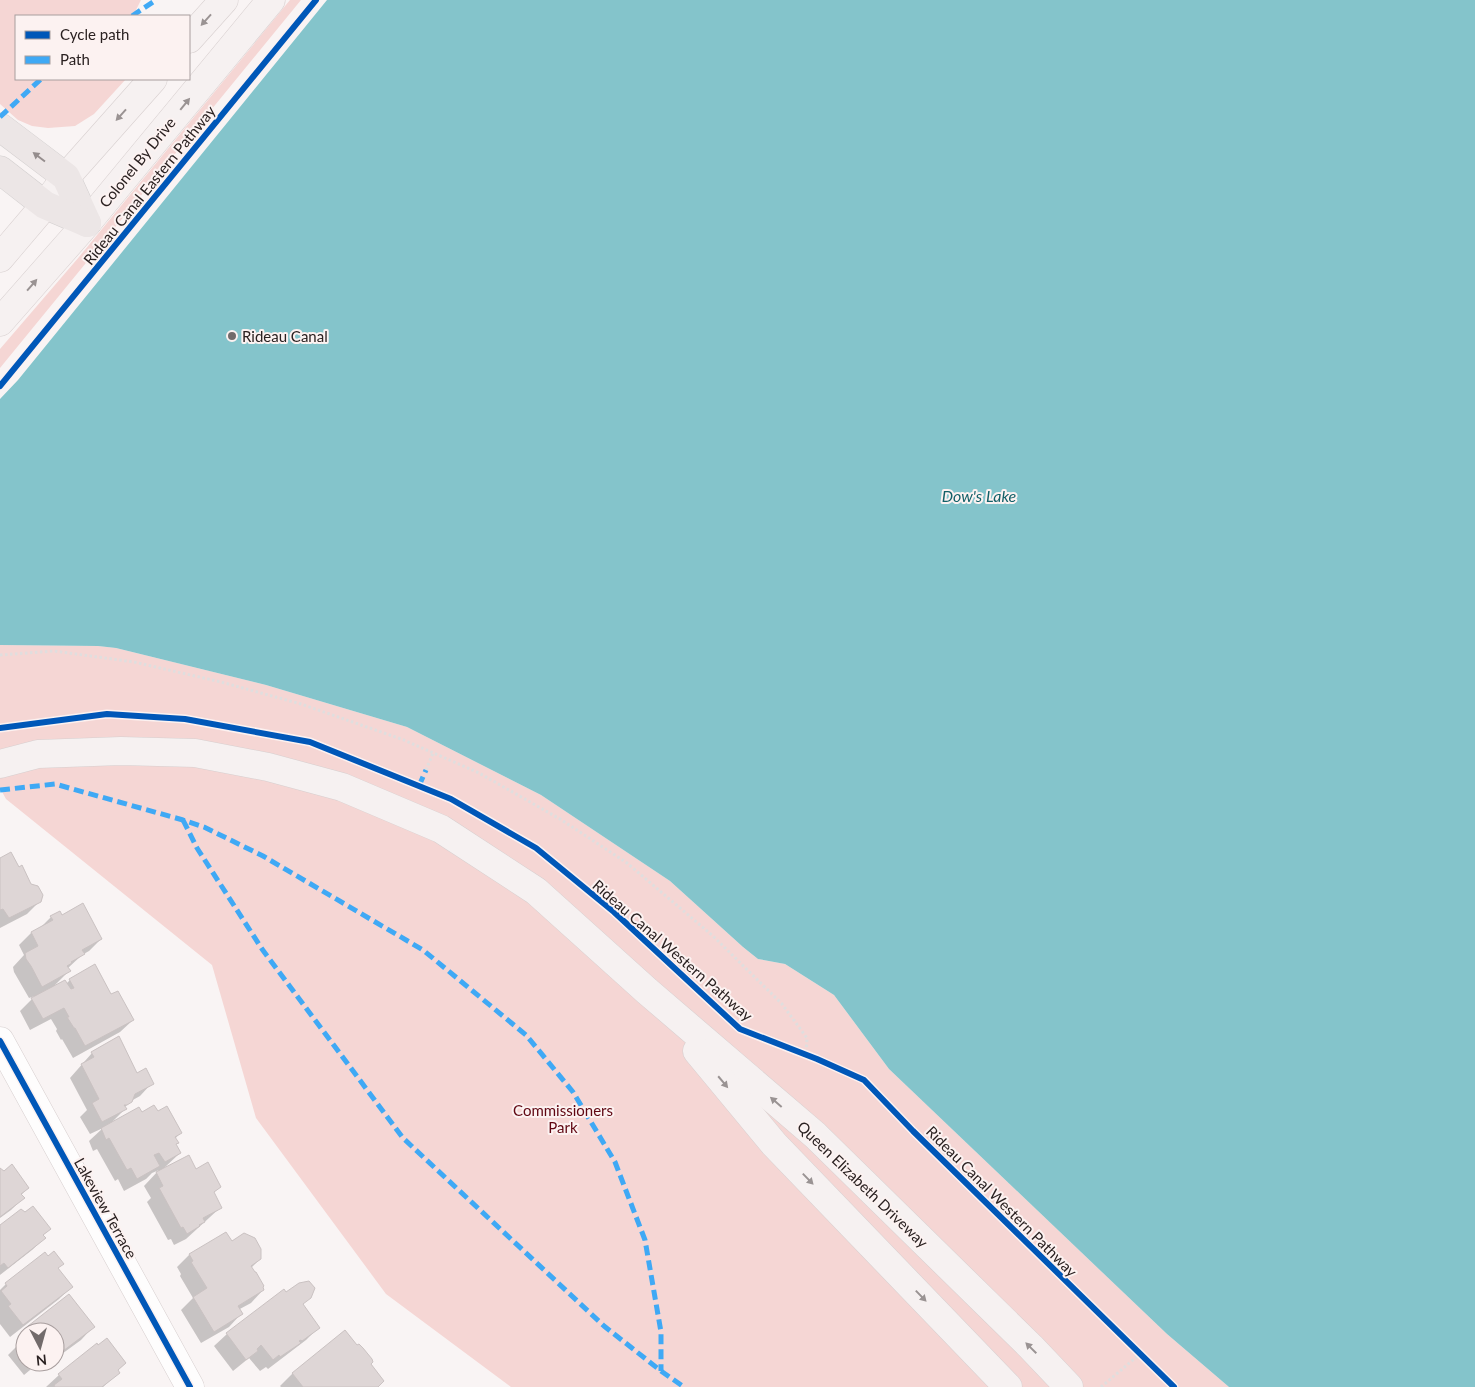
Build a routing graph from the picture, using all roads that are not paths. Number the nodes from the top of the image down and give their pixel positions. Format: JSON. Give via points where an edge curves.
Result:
{"nodes":[{"id":1,"x":224,"y":0,"type":"edge"},
{"id":2,"x":271,"y":0,"type":"edge"},
{"id":3,"x":190,"y":38,"type":"edge"},
{"id":4,"x":153,"y":80,"type":"edge"},
{"id":5,"x":0,"y":127,"type":"edge"},
{"id":6,"x":0,"y":170,"type":"edge"},
{"id":7,"x":66,"y":177,"type":"junction"},
{"id":8,"x":45,"y":205,"type":"junction"},
{"id":9,"x":88,"y":223,"type":"junction"},
{"id":10,"x":0,"y":258,"type":"edge"},
{"id":11,"x":0,"y":322,"type":"edge"},
{"id":12,"x":0,"y":764,"type":"edge"},
{"id":13,"x":647,"y":991,"type":"junction"},
{"id":14,"x":0,"y":1041,"type":"edge"},
{"id":15,"x":1065,"y":1386,"type":"edge"},
{"id":16,"x":190,"y":1387,"type":"edge"},
{"id":17,"x":1008,"y":1387,"type":"edge"}],
"edges":[{"from":1,"to":3,"type":"main road","one_way":true},
{"from":9,"to":2,"type":"main road","name":"Colonel By Drive","one_way":true},
{"from":4,"to":7,"type":"main road","one_way":true},
{"from":7,"to":5,"type":"main road","one_way":true},
{"from":6,"to":8,"type":"main road"},
{"from":7,"to":8,"type":"main road"},
{"from":7,"to":9,"type":"main road"},
{"from":8,"to":9,"type":"main road"},
{"from":8,"to":10,"type":"main road"},
{"from":11,"to":9,"type":"main road","name":"Colonel By Drive","one_way":true},
{"from":12,"to":13,"type":"main road","name":"Queen Elizabeth Driveway","via":[[38,754],[121,751],[195,754],[268,767],[342,787],[441,829],[536,891]]},
{"from":15,"to":13,"type":"main road","name":"Queen Elizabeth Driveway","one_way":true,"via":[[1017,1333],[815,1135]]},
{"from":13,"to":17,"type":"main road","name":"Queen Elizabeth Driveway","one_way":true,"via":[[774,1144]]},
{"from":14,"to":16,"type":"street","name":"Lakeview Terrace"}]}
